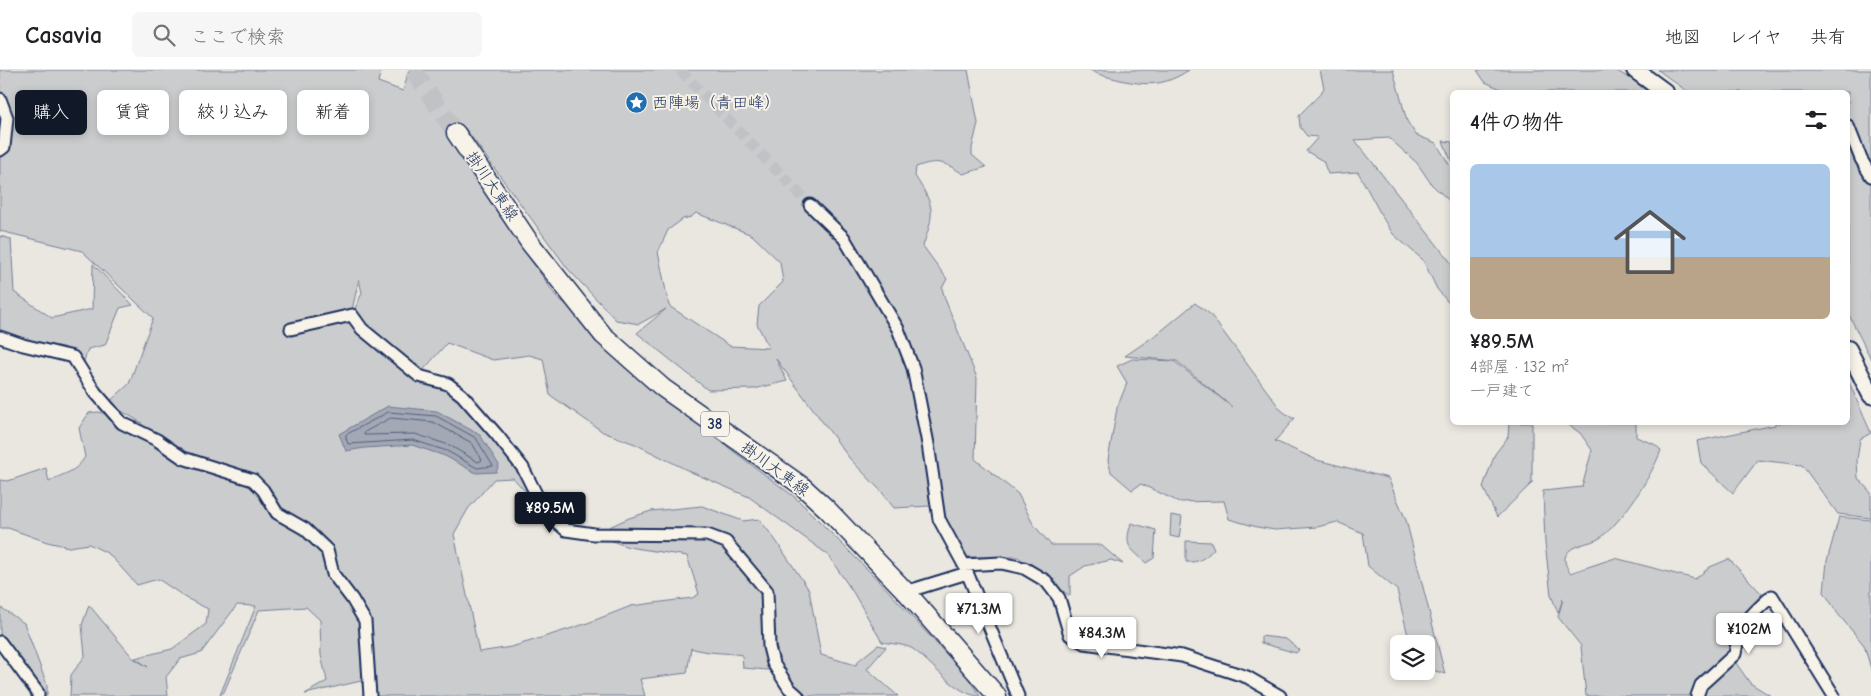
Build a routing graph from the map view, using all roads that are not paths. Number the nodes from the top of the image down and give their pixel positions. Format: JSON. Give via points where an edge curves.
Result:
{"nodes":[{"id":1,"x":1635,"y":70,"type":"edge"},
{"id":2,"x":1662,"y":90,"type":"edge"},
{"id":3,"x":0,"y":99,"type":"edge"},
{"id":4,"x":1850,"y":131,"type":"edge"},
{"id":5,"x":456,"y":133,"type":"tunnel mouth"},
{"id":6,"x":0,"y":150,"type":"edge"},
{"id":7,"x":1871,"y":176,"type":"edge"},
{"id":8,"x":810,"y":205,"type":"tunnel mouth"},
{"id":9,"x":292,"y":329,"type":"dead end"},
{"id":10,"x":0,"y":337,"type":"edge"},
{"id":11,"x":1850,"y":353,"type":"edge"},
{"id":12,"x":1871,"y":395,"type":"edge"},
{"id":13,"x":966,"y":569,"type":"junction"},
{"id":14,"x":908,"y":594,"type":"junction"},
{"id":15,"x":0,"y":642,"type":"edge"},
{"id":16,"x":38,"y":696,"type":"edge"},
{"id":17,"x":370,"y":696,"type":"edge"},
{"id":18,"x":798,"y":696,"type":"edge"},
{"id":19,"x":997,"y":696,"type":"edge"},
{"id":20,"x":1018,"y":696,"type":"edge"},
{"id":21,"x":1280,"y":696,"type":"edge"},
{"id":22,"x":1697,"y":696,"type":"edge"},
{"id":23,"x":1834,"y":696,"type":"edge"}],
"edges":[{"from":1,"to":2,"type":"street"},
{"from":3,"to":6,"type":"street","via":[[7,118],[4,147]]},
{"from":4,"to":7,"type":"street"},
{"from":5,"to":14,"type":"main road","name":"掛川大東線","number":"38","via":[[530,244],[603,335],[663,388],[802,486]]},
{"from":8,"to":13,"type":"street","via":[[844,238],[898,329],[913,368],[939,518]]},
{"from":9,"to":18,"type":"street","via":[[352,315],[362,329],[419,376],[448,384],[462,395],[509,449],[523,468],[545,512],[566,530],[594,534],[707,535],[726,542],[768,591],[769,647],[773,663]]},
{"from":10,"to":17,"type":"street","via":[[23,346],[73,357],[95,392],[122,423],[157,440],[183,458],[253,480],[277,513],[306,529],[327,550],[333,574],[365,621]]},
{"from":11,"to":12,"type":"street"},
{"from":13,"to":14,"type":"street"},
{"from":13,"to":20,"type":"street"},
{"from":13,"to":21,"type":"street","via":[[1001,562],[1024,568],[1046,581],[1059,598],[1070,635],[1084,643],[1182,656],[1247,677]]},
{"from":14,"to":19,"type":"main road","name":"掛川大東線","number":"38"},
{"from":15,"to":16,"type":"street"},
{"from":22,"to":23,"type":"street","via":[[1701,685],[1735,654],[1744,625],[1772,596]]}]}
